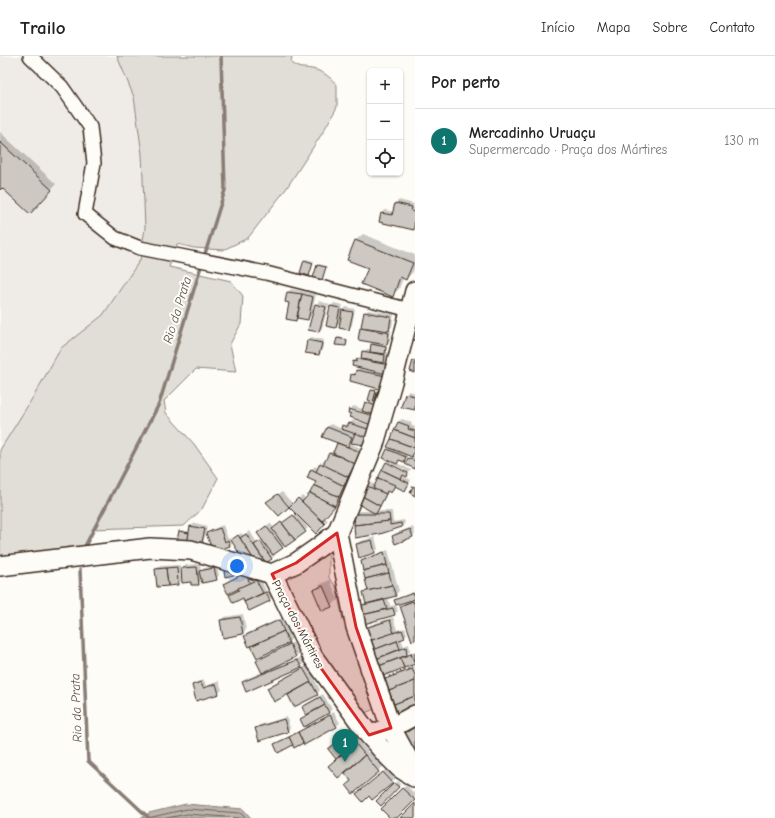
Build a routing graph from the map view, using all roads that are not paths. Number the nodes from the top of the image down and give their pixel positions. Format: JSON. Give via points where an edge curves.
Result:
{"nodes":[{"id":1,"x":30,"y":56,"type":"edge"},
{"id":2,"x":415,"y":291,"type":"edge"},
{"id":3,"x":410,"y":310,"type":"junction"},
{"id":4,"x":337,"y":533,"type":"junction"},
{"id":5,"x":0,"y":566,"type":"edge"},
{"id":6,"x":272,"y":574,"type":"junction"},
{"id":7,"x":415,"y":715,"type":"edge"},
{"id":8,"x":391,"y":728,"type":"junction"},
{"id":9,"x":369,"y":736,"type":"junction"},
{"id":10,"x":415,"y":772,"type":"edge"},
{"id":11,"x":415,"y":777,"type":"edge"}],
"edges":[{"from":1,"to":3,"type":"street","via":[[62,86],[90,127],[94,163],[85,214],[115,238],[140,248],[266,273]]},
{"from":2,"to":3,"type":"street"},
{"from":3,"to":4,"type":"street","via":[[374,444]]},
{"from":4,"to":6,"type":"street","name":"Praça dos Mártires","via":[[296,563]]},
{"from":4,"to":8,"type":"street","via":[[356,627]]},
{"from":5,"to":6,"type":"street","via":[[150,548],[191,550]]},
{"from":6,"to":9,"type":"street","name":"Praça dos Mártires","via":[[313,657]]},
{"from":7,"to":8,"type":"street"},
{"from":8,"to":9,"type":"street"},
{"from":8,"to":10,"type":"street"},
{"from":9,"to":11,"type":"street","name":"Praça dos Mártires","via":[[400,768]]}]}
